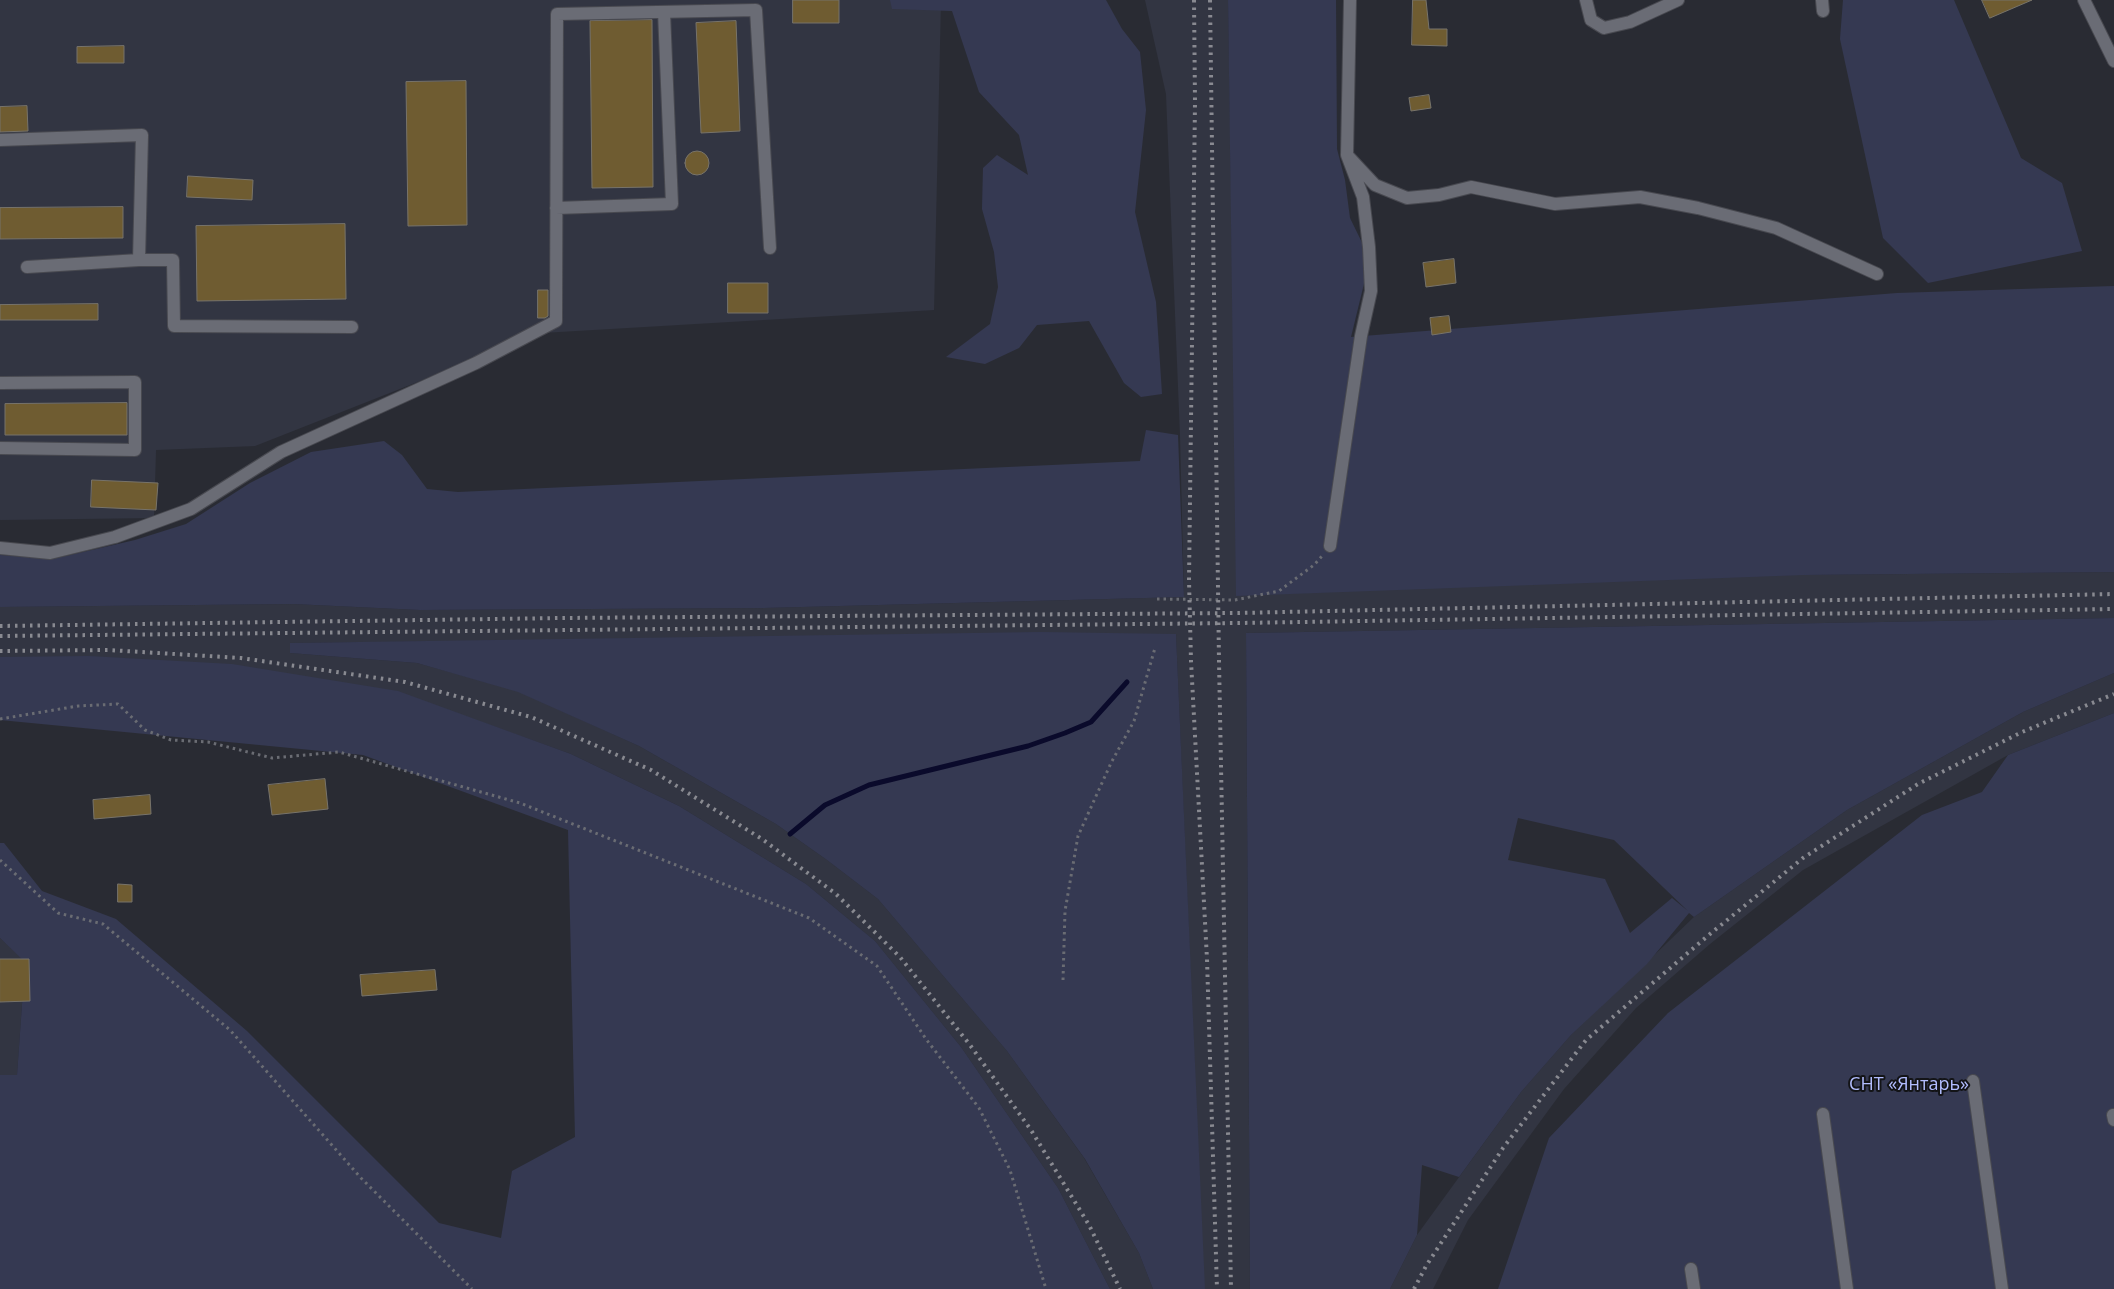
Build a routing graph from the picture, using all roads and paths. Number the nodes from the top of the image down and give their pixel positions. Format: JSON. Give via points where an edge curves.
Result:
{"nodes":[{"id":1,"x":1350,"y":0,"type":"edge"},
{"id":2,"x":1586,"y":0,"type":"edge"},
{"id":3,"x":1678,"y":0,"type":"edge"},
{"id":4,"x":2084,"y":0,"type":"edge"},
{"id":5,"x":664,"y":12,"type":"junction"},
{"id":6,"x":2114,"y":61,"type":"edge"},
{"id":7,"x":0,"y":140,"type":"edge"},
{"id":8,"x":1347,"y":155,"type":"junction"},
{"id":9,"x":556,"y":208,"type":"junction"},
{"id":10,"x":770,"y":248,"type":"dead end"},
{"id":11,"x":139,"y":260,"type":"junction"},
{"id":12,"x":27,"y":267,"type":"dead end"},
{"id":13,"x":1877,"y":274,"type":"dead end"},
{"id":14,"x":352,"y":327,"type":"dead end"},
{"id":15,"x":0,"y":383,"type":"edge"},
{"id":16,"x":0,"y":448,"type":"edge"},
{"id":17,"x":1330,"y":546,"type":"joint"},
{"id":18,"x":0,"y":548,"type":"edge"},
{"id":19,"x":1157,"y":599,"type":"dead end"},
{"id":20,"x":1155,"y":648,"type":"dead end"},
{"id":21,"x":0,"y":719,"type":"edge"},
{"id":22,"x":0,"y":860,"type":"edge"},
{"id":23,"x":1063,"y":980,"type":"dead end"},
{"id":24,"x":1973,"y":1081,"type":"dead end"},
{"id":25,"x":1823,"y":1114,"type":"dead end"},
{"id":26,"x":1691,"y":1269,"type":"dead end"},
{"id":27,"x":472,"y":1289,"type":"edge"},
{"id":28,"x":1046,"y":1289,"type":"edge"},
{"id":29,"x":1694,"y":1289,"type":"edge"},
{"id":30,"x":1847,"y":1289,"type":"edge"},
{"id":31,"x":2002,"y":1289,"type":"edge"}],
"edges":[{"from":1,"to":8,"type":"street"},
{"from":2,"to":3,"type":"street","via":[[1591,20],[1604,28],[1630,22]]},
{"from":4,"to":6,"type":"street"},
{"from":5,"to":9,"type":"street","via":[[557,14]]},
{"from":5,"to":9,"type":"street","via":[[672,204]]},
{"from":5,"to":10,"type":"street","via":[[756,10]]},
{"from":7,"to":11,"type":"street","via":[[142,135]]},
{"from":8,"to":13,"type":"street","via":[[1375,185],[1406,198],[1439,195],[1471,187],[1555,204],[1640,197],[1776,228]]},
{"from":8,"to":17,"type":"street","via":[[1363,197],[1371,291],[1361,336]]},
{"from":9,"to":18,"type":"street","via":[[556,321],[476,363],[281,452],[191,509],[115,536],[50,553]]},
{"from":11,"to":12,"type":"street"},
{"from":11,"to":14,"type":"street","via":[[173,260],[174,326]]},
{"from":15,"to":16,"type":"street","via":[[135,382],[135,450]]},
{"from":17,"to":19,"type":"path","via":[[1314,565],[1279,591],[1235,600]]},
{"from":20,"to":23,"type":"path","via":[[1134,721],[1078,836],[1065,911]]},
{"from":21,"to":28,"type":"path","via":[[78,706],[118,704],[144,730],[171,740],[208,742],[272,758],[339,752],[520,803],[808,918],[877,966],[926,1040],[980,1108],[1010,1170]]},
{"from":22,"to":27,"type":"path","via":[[58,913],[103,924],[230,1030],[360,1178]]},
{"from":24,"to":31,"type":"street"},
{"from":25,"to":30,"type":"street"},
{"from":26,"to":29,"type":"street"}]}
